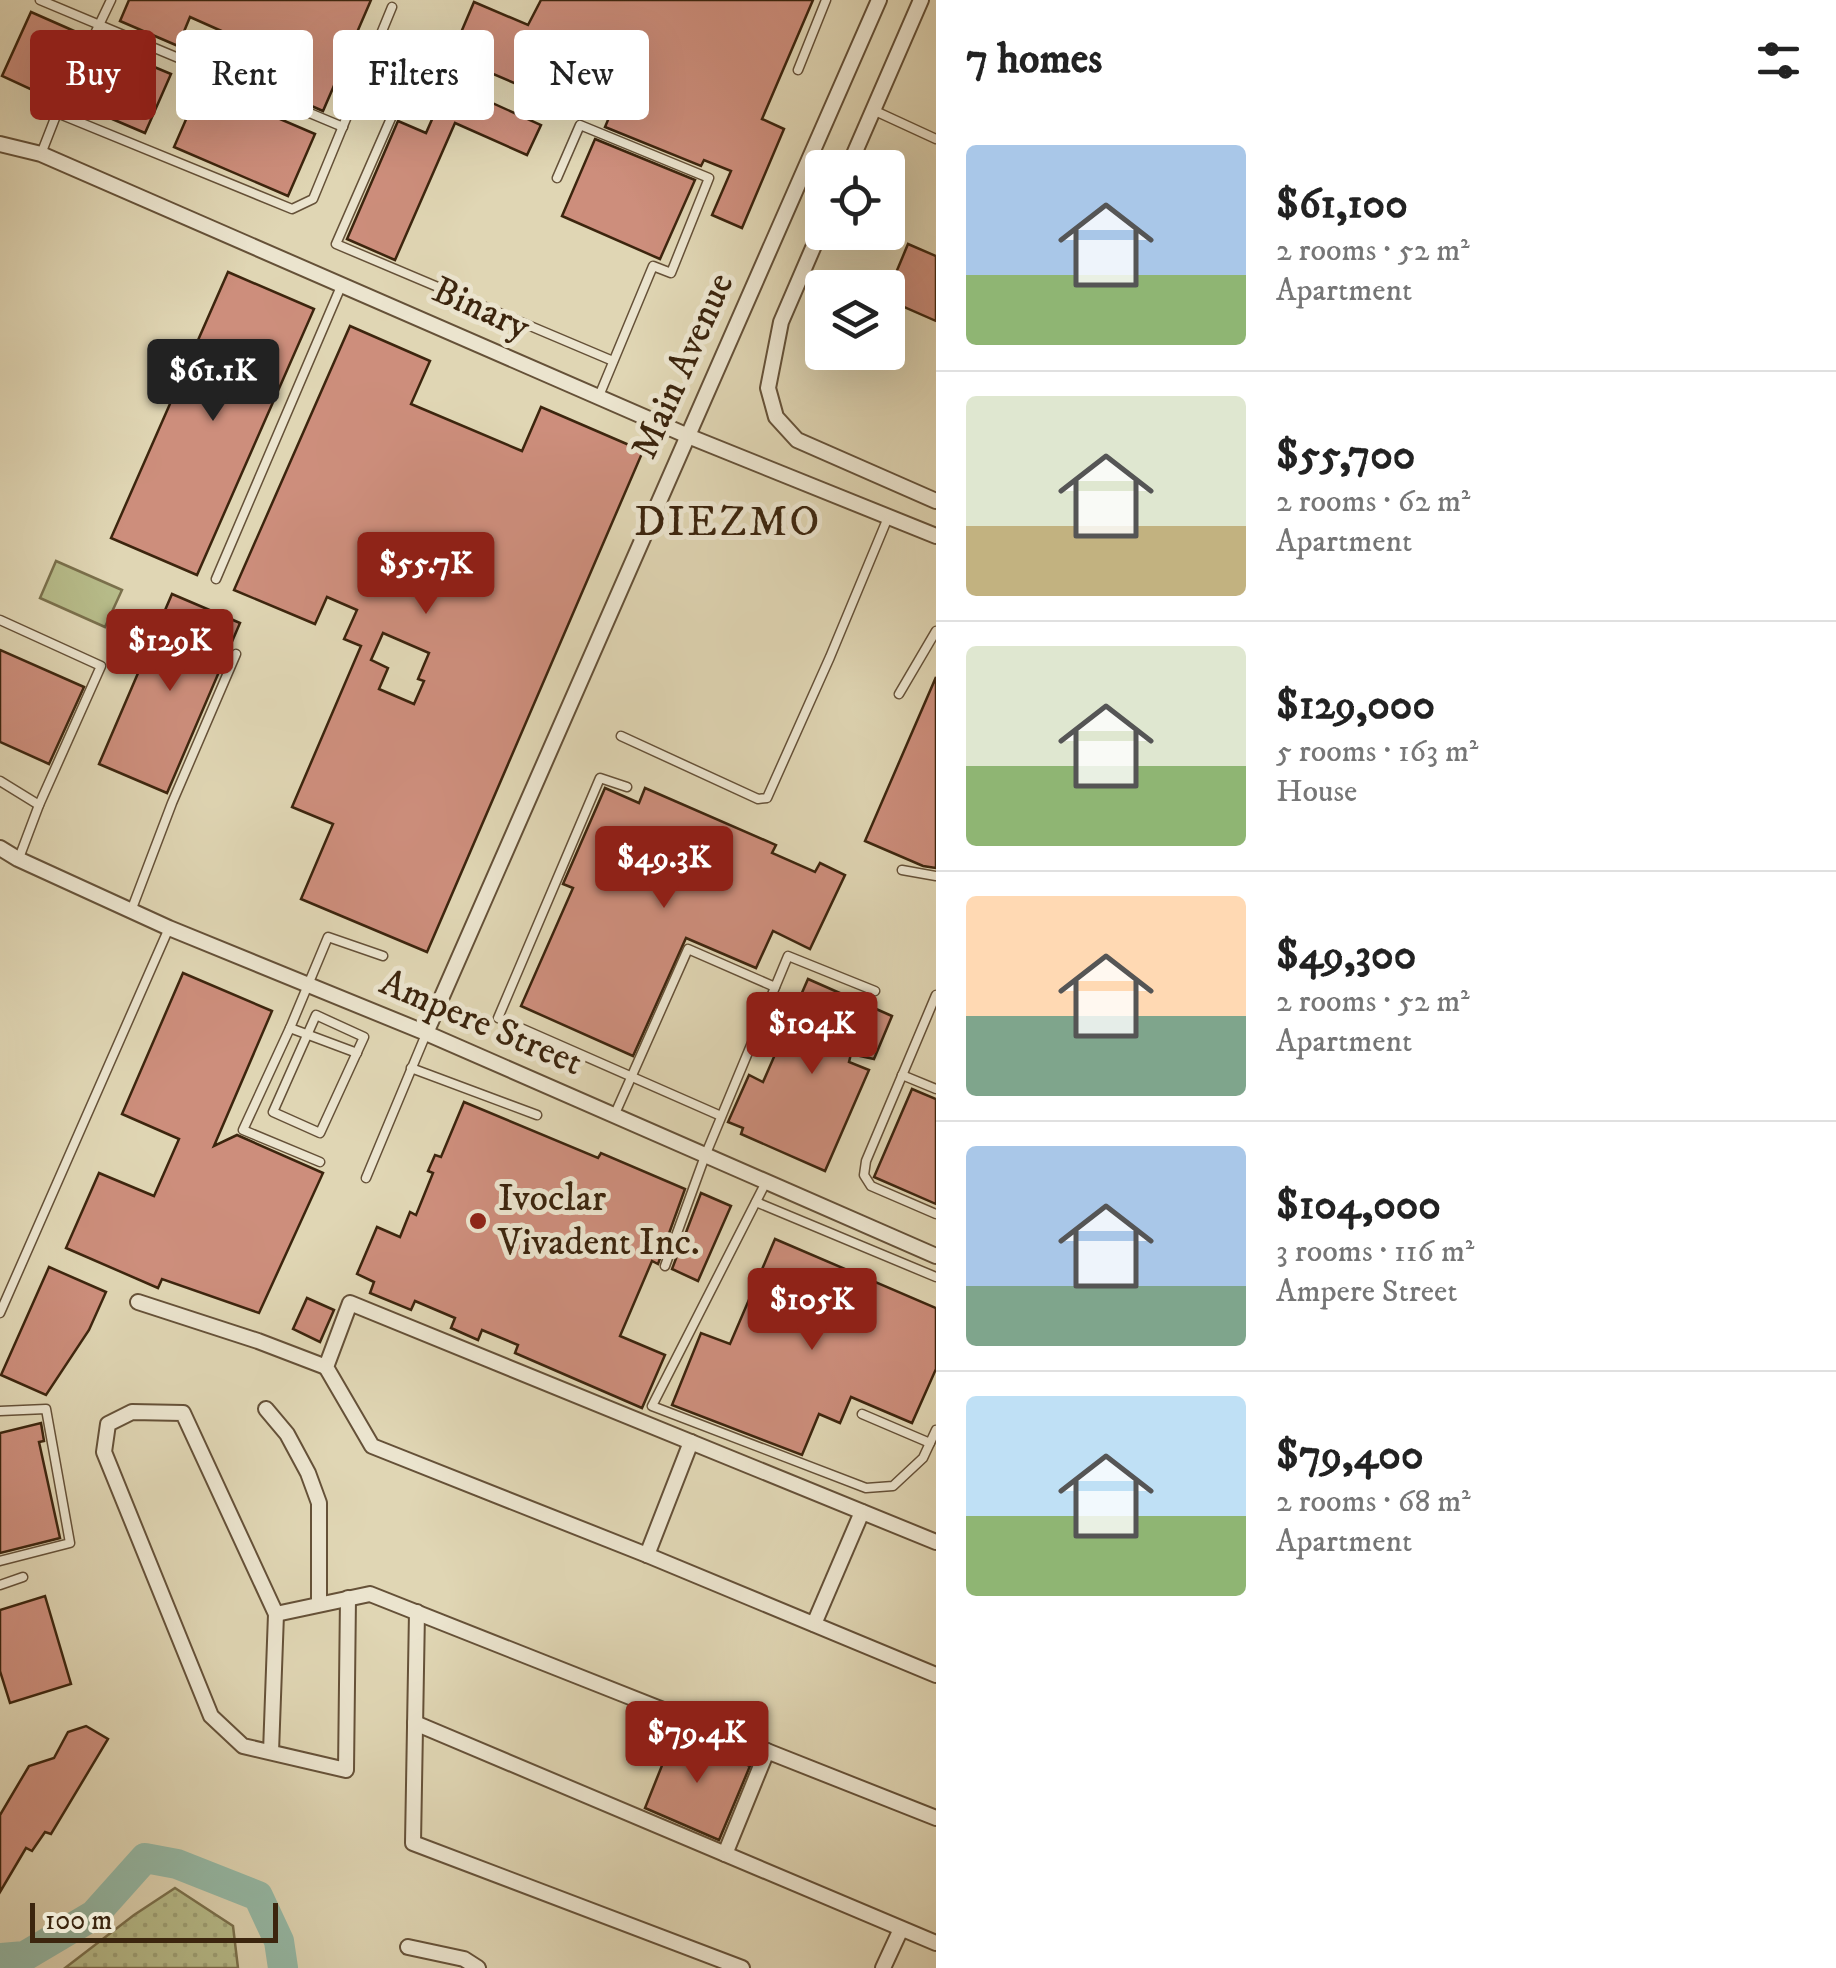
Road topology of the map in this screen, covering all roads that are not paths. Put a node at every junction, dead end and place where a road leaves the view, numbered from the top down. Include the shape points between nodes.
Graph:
1 (40, 0) edge
2 (111, 0) edge
3 (826, 0) edge
4 (879, 0) edge
5 (921, 0) edge
6 (392, 7) dead end
7 (98, 26) junction
8 (96, 30) edge
9 (798, 70) dead end
10 (873, 110) junction
11 (54, 120) edge
12 (74, 120) edge
13 (390, 120) edge
14 (343, 127) junction
15 (936, 139) edge
16 (0, 144) edge
17 (856, 150) edge
18 (41, 154) junction
19 (557, 178) dead end
20 (812, 250) edge
21 (342, 284) junction
22 (613, 361) junction
23 (598, 396) junction
24 (688, 436) junction
25 (936, 501) edge
26 (890, 515) junction
27 (936, 536) edge
28 (216, 579) dead end
29 (0, 620) edge
30 (936, 631) edge
31 (236, 654) dead end
32 (898, 694) dead end
33 (620, 736) dead end
34 (0, 781) edge
35 (628, 787) dead end
36 (39, 805) junction
37 (0, 848) edge
38 (18, 859) junction
39 (902, 870) dead end
40 (936, 876) edge
41 (132, 911) junction
42 (169, 928) junction
43 (383, 956) dead end
44 (307, 983) junction
45 (774, 988) junction
46 (875, 991) dead end
47 (936, 995) edge
48 (290, 1028) junction
49 (426, 1033) junction
50 (307, 1034) junction
51 (357, 1053) junction
52 (412, 1068) junction
53 (902, 1075) junction
54 (631, 1076) junction
55 (936, 1089) edge
56 (537, 1115) dead end
57 (614, 1116) junction
58 (721, 1116) junction
59 (705, 1156) junction
60 (320, 1162) dead end
61 (366, 1178) dead end
62 (766, 1182) junction
63 (756, 1202) junction
64 (936, 1214) edge
65 (936, 1256) edge
66 (665, 1266) dead end
67 (936, 1277) edge
68 (138, 1302) dead end
69 (0, 1312) edge
70 (326, 1368) junction
71 (266, 1409) dead end
72 (0, 1410) edge
73 (862, 1414) dead end
74 (936, 1430) edge
75 (691, 1442) junction
76 (930, 1443) junction
77 (862, 1512) junction
78 (936, 1542) edge
79 (647, 1555) junction
80 (0, 1561) edge
81 (23, 1577) dead end
82 (0, 1585) edge
83 (348, 1598) junction
84 (319, 1604) junction
85 (418, 1612) junction
86 (276, 1614) junction
87 (814, 1624) junction
88 (936, 1675) edge
89 (415, 1723) junction
90 (767, 1751) junction
91 (271, 1752) junction
92 (936, 1818) edge
93 (725, 1854) junction
94 (902, 1928) junction
95 (936, 1944) edge
96 (408, 1947) dead end
97 (461, 1964) edge
98 (478, 1968) edge
99 (742, 1968) edge
100 (882, 1968) edge

1 - 7 lane
2 - 7 lane
3 - 9 lane
4 - 24 street, Main Avenue
5 - 10 street
6 - 14 lane
7 - 8 lane
7 - 14 lane
10 - 15 lane
10 - 17 street
11 - 18 lane
12 - 14 lane via 292,209 313,199
13 - 22 lane via 336,244
16 - 18 street, Binary
18 - 21 street, Binary
19 - 22 lane via 580,125 709,178 671,273 653,266
20 - 25 street via 781,322 768,388 776,418 798,440
21 - 23 street, Binary
21 - 28 lane
22 - 23 lane
23 - 24 street, Binary
24 - 26 street, Binary
24 - 49 street, Main Avenue
26 - 27 street, Binary
26 - 33 lane via 767,798
29 - 36 lane via 101,666
30 - 32 lane
31 - 41 lane
34 - 36 lane
35 - 54 lane via 600,778 498,1018
36 - 38 lane
37 - 38 street, Ampere Street
38 - 41 street, Ampere Street
39 - 40 lane
41 - 42 street, Ampere Street
42 - 44 street, Ampere Street
42 - 69 lane
43 - 44 lane via 328,937
44 - 48 lane
44 - 49 street, Ampere Street
45 - 46 lane via 788,956
45 - 54 lane via 688,949
45 - 58 lane
47 - 53 lane
48 - 50 lane
48 - 60 lane via 242,1130
49 - 52 lane
49 - 57 street, Ampere Street
50 - 51 lane
50 - 51 lane via 316,1015 364,1037
50 - 51 lane via 272,1112 320,1133
52 - 56 lane
52 - 61 lane
53 - 55 lane
53 - 64 lane via 864,1175 871,1186
54 - 57 lane
54 - 58 lane
57 - 59 street, Ampere Street
58 - 59 lane
59 - 62 street, Ampere Street
59 - 66 lane
62 - 63 lane
62 - 65 street, Ampere Street
63 - 67 lane
63 - 76 lane via 652,1406 866,1488 893,1486
68 - 70 street
70 - 75 street via 350,1303
70 - 79 street via 372,1446
71 - 84 street via 308,1473 319,1503
72 - 80 lane via 46,1410 70,1543
73 - 76 lane
74 - 76 lane
75 - 77 street
75 - 79 street
77 - 78 street
77 - 87 street
79 - 87 street
81 - 82 lane
83 - 84 street
83 - 85 street via 370,1594
83 - 91 street via 346,1770
84 - 86 street
85 - 89 street
85 - 90 street
86 - 91 street
86 - 91 street via 184,1412 132,1412 108,1424 104,1452 211,1716 243,1746
87 - 88 street
89 - 93 street
89 - 99 street via 413,1843
90 - 92 street
90 - 93 street
93 - 94 street
94 - 95 street
94 - 100 street
96 - 97 street
97 - 98 street

